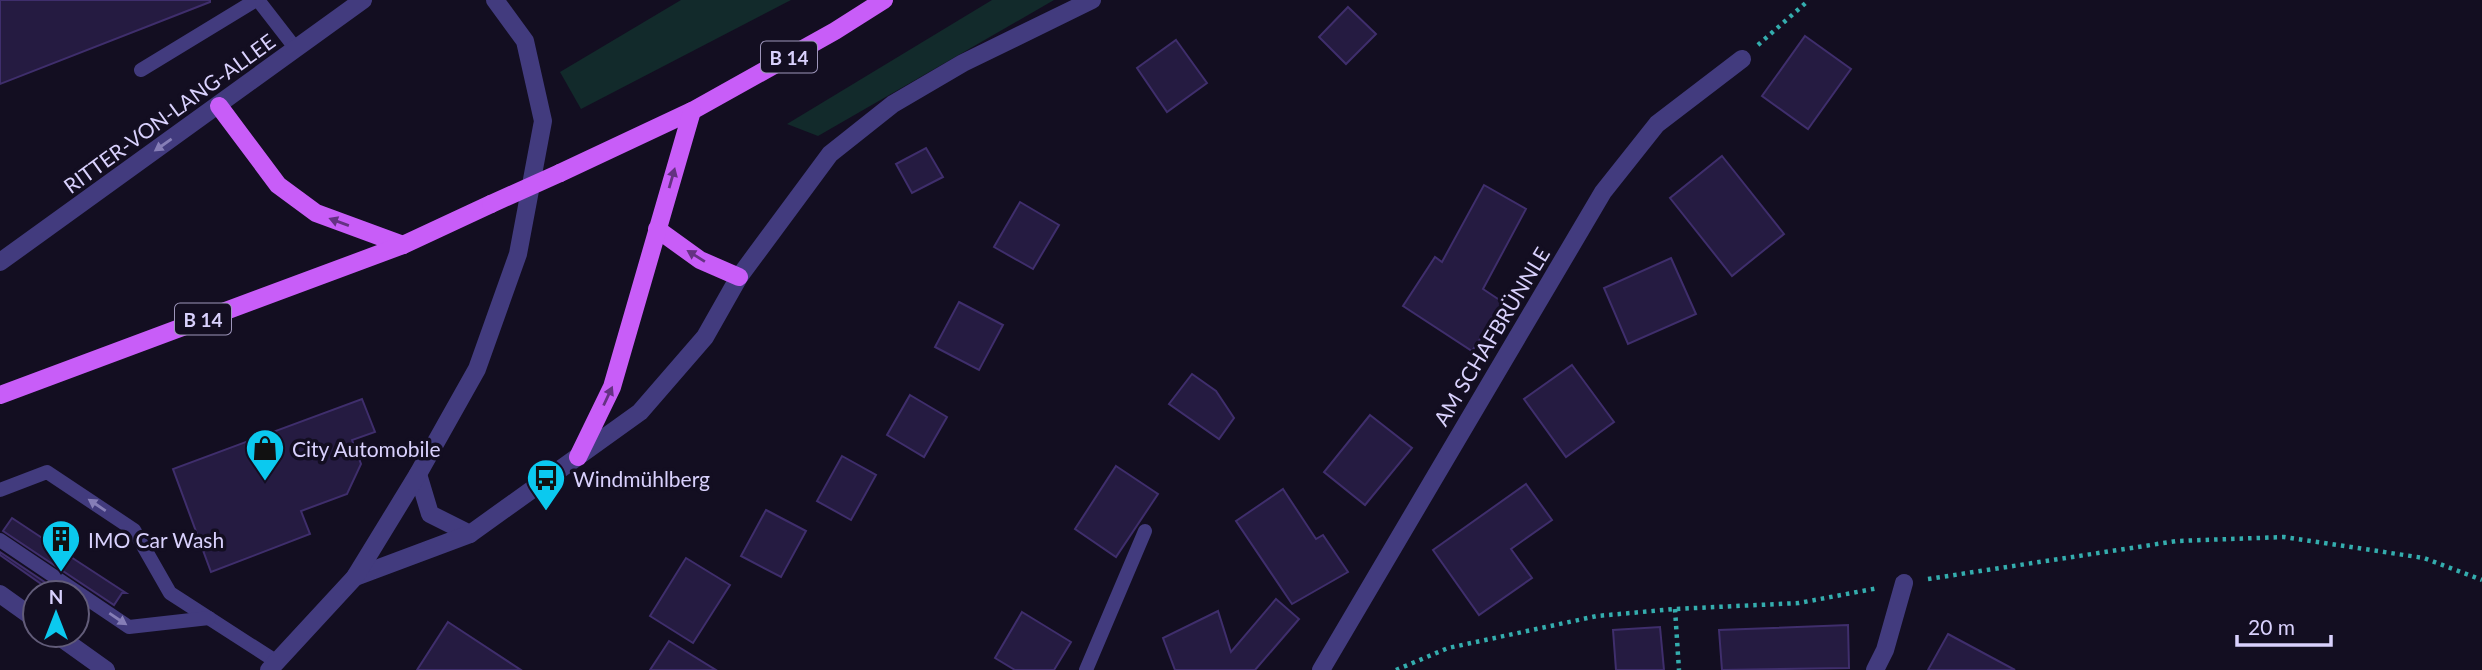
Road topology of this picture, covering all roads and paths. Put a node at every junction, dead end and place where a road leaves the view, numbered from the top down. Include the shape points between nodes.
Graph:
1 (257, 0) edge
2 (363, 0) edge
3 (495, 0) edge
4 (884, 0) edge
5 (1091, 0) edge
6 (1809, 0) edge
7 (296, 49) junction
8 (1742, 59) joint
9 (141, 70) dead end
10 (219, 106) junction
11 (692, 111) junction
12 (657, 229) junction
13 (403, 245) junction
14 (0, 262) edge
15 (739, 277) junction
16 (0, 395) edge
17 (578, 457) junction
18 (418, 474) junction
19 (0, 490) edge
20 (1144, 531) dead end
21 (470, 534) junction
22 (0, 540) edge
23 (355, 577) junction
24 (2482, 580) edge
25 (1904, 583) junction
26 (0, 594) edge
27 (21, 609) edge
28 (1675, 609) junction
29 (209, 618) junction
30 (77, 649) edge
31 (273, 666) edge
32 (106, 670) edge
33 (1086, 670) edge
34 (1321, 670) edge
35 (1396, 670) edge
36 (1679, 670) edge
37 (1875, 670) edge

1 - 7 lane
1 - 9 lane
2 - 7 street, RITTER-VON-LANG-ALLEE
3 - 18 street via 525,41 543,121 518,254 477,369
4 - 11 main road, B 14
5 - 15 street via 962,63 893,104 830,154
6 - 8 path
7 - 10 street, RITTER-VON-LANG-ALLEE
8 - 34 street, AM SCHAFBRÜNNLE via 1657,124 1602,192
13 -> 10 main road via 316,214 278,185
10 -> 14 street, RITTER-VON-LANG-ALLEE
12 -> 11 main road
11 - 13 main road, B 14, bridge
15 -> 12 main road via 700,260
17 -> 12 main road via 612,387
13 - 16 main road, B 14
15 - 17 street via 705,337 639,412
17 - 21 street
18 - 21 street via 429,514
18 - 23 street
29 -> 19 lane via 170,593 134,530 47,472
20 - 33 lane
21 - 23 street
22 -> 29 lane via 129,626
23 - 31 street
24 - 25 path via 2424,558 2284,537 2177,541
25 - 28 path via 1799,603
25 - 37 street
26 - 27 street
28 - 35 path via 1597,616 1448,648
28 - 36 path
29 - 31 lane
30 - 32 street

